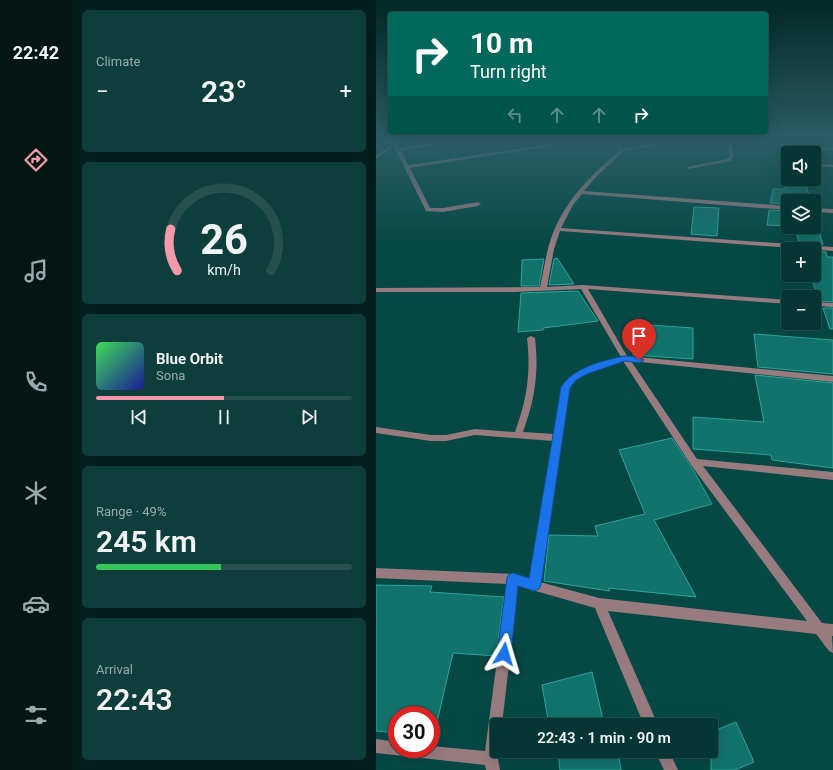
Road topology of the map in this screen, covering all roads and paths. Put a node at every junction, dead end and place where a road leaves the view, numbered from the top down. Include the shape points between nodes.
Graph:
1 (411, 175) edge
2 (594, 175) edge
3 (579, 192) junction
4 (478, 204) dead end
5 (781, 207) edge
6 (821, 210) edge
7 (833, 211) edge
8 (558, 229) junction
9 (833, 249) edge
10 (583, 287) junction
11 (543, 288) junction
12 (376, 290) edge
13 (781, 301) edge
14 (821, 304) edge
15 (833, 305) edge
16 (531, 338) dead end
17 (624, 358) junction
18 (833, 379) edge
19 (376, 430) edge
20 (518, 435) junction
21 (558, 438) junction
22 (694, 462) junction
23 (833, 476) edge
24 (376, 573) edge
25 (513, 578) junction
26 (534, 585) junction
27 (599, 604) junction
28 (820, 628) junction
29 (833, 630) edge
30 (833, 647) edge
31 (648, 718) edge
32 (376, 746) edge
33 (388, 748) edge
34 (440, 756) edge
35 (665, 758) edge
36 (492, 765) edge
37 (671, 770) edge

1 - 4 street via 428,210
2 - 3 street
3 - 5 street
3 - 8 street
6 - 7 street
8 - 9 street
8 - 11 street
10 - 11 street
10 - 13 street
10 - 17 street
11 - 12 street
14 - 15 street
16 - 20 street via 534,359 533,382
17 - 18 street
17 - 21 street via 573,378 566,387
17 - 22 street
19 - 20 street via 431,438 475,432
20 - 21 street
21 - 26 street
22 - 23 street
22 - 28 street
24 - 25 street
25 - 26 street
25 - 36 street
26 - 27 street
27 - 28 street
27 - 31 street
28 - 29 street
28 - 30 street
32 - 33 street
34 - 36 street
35 - 37 street

